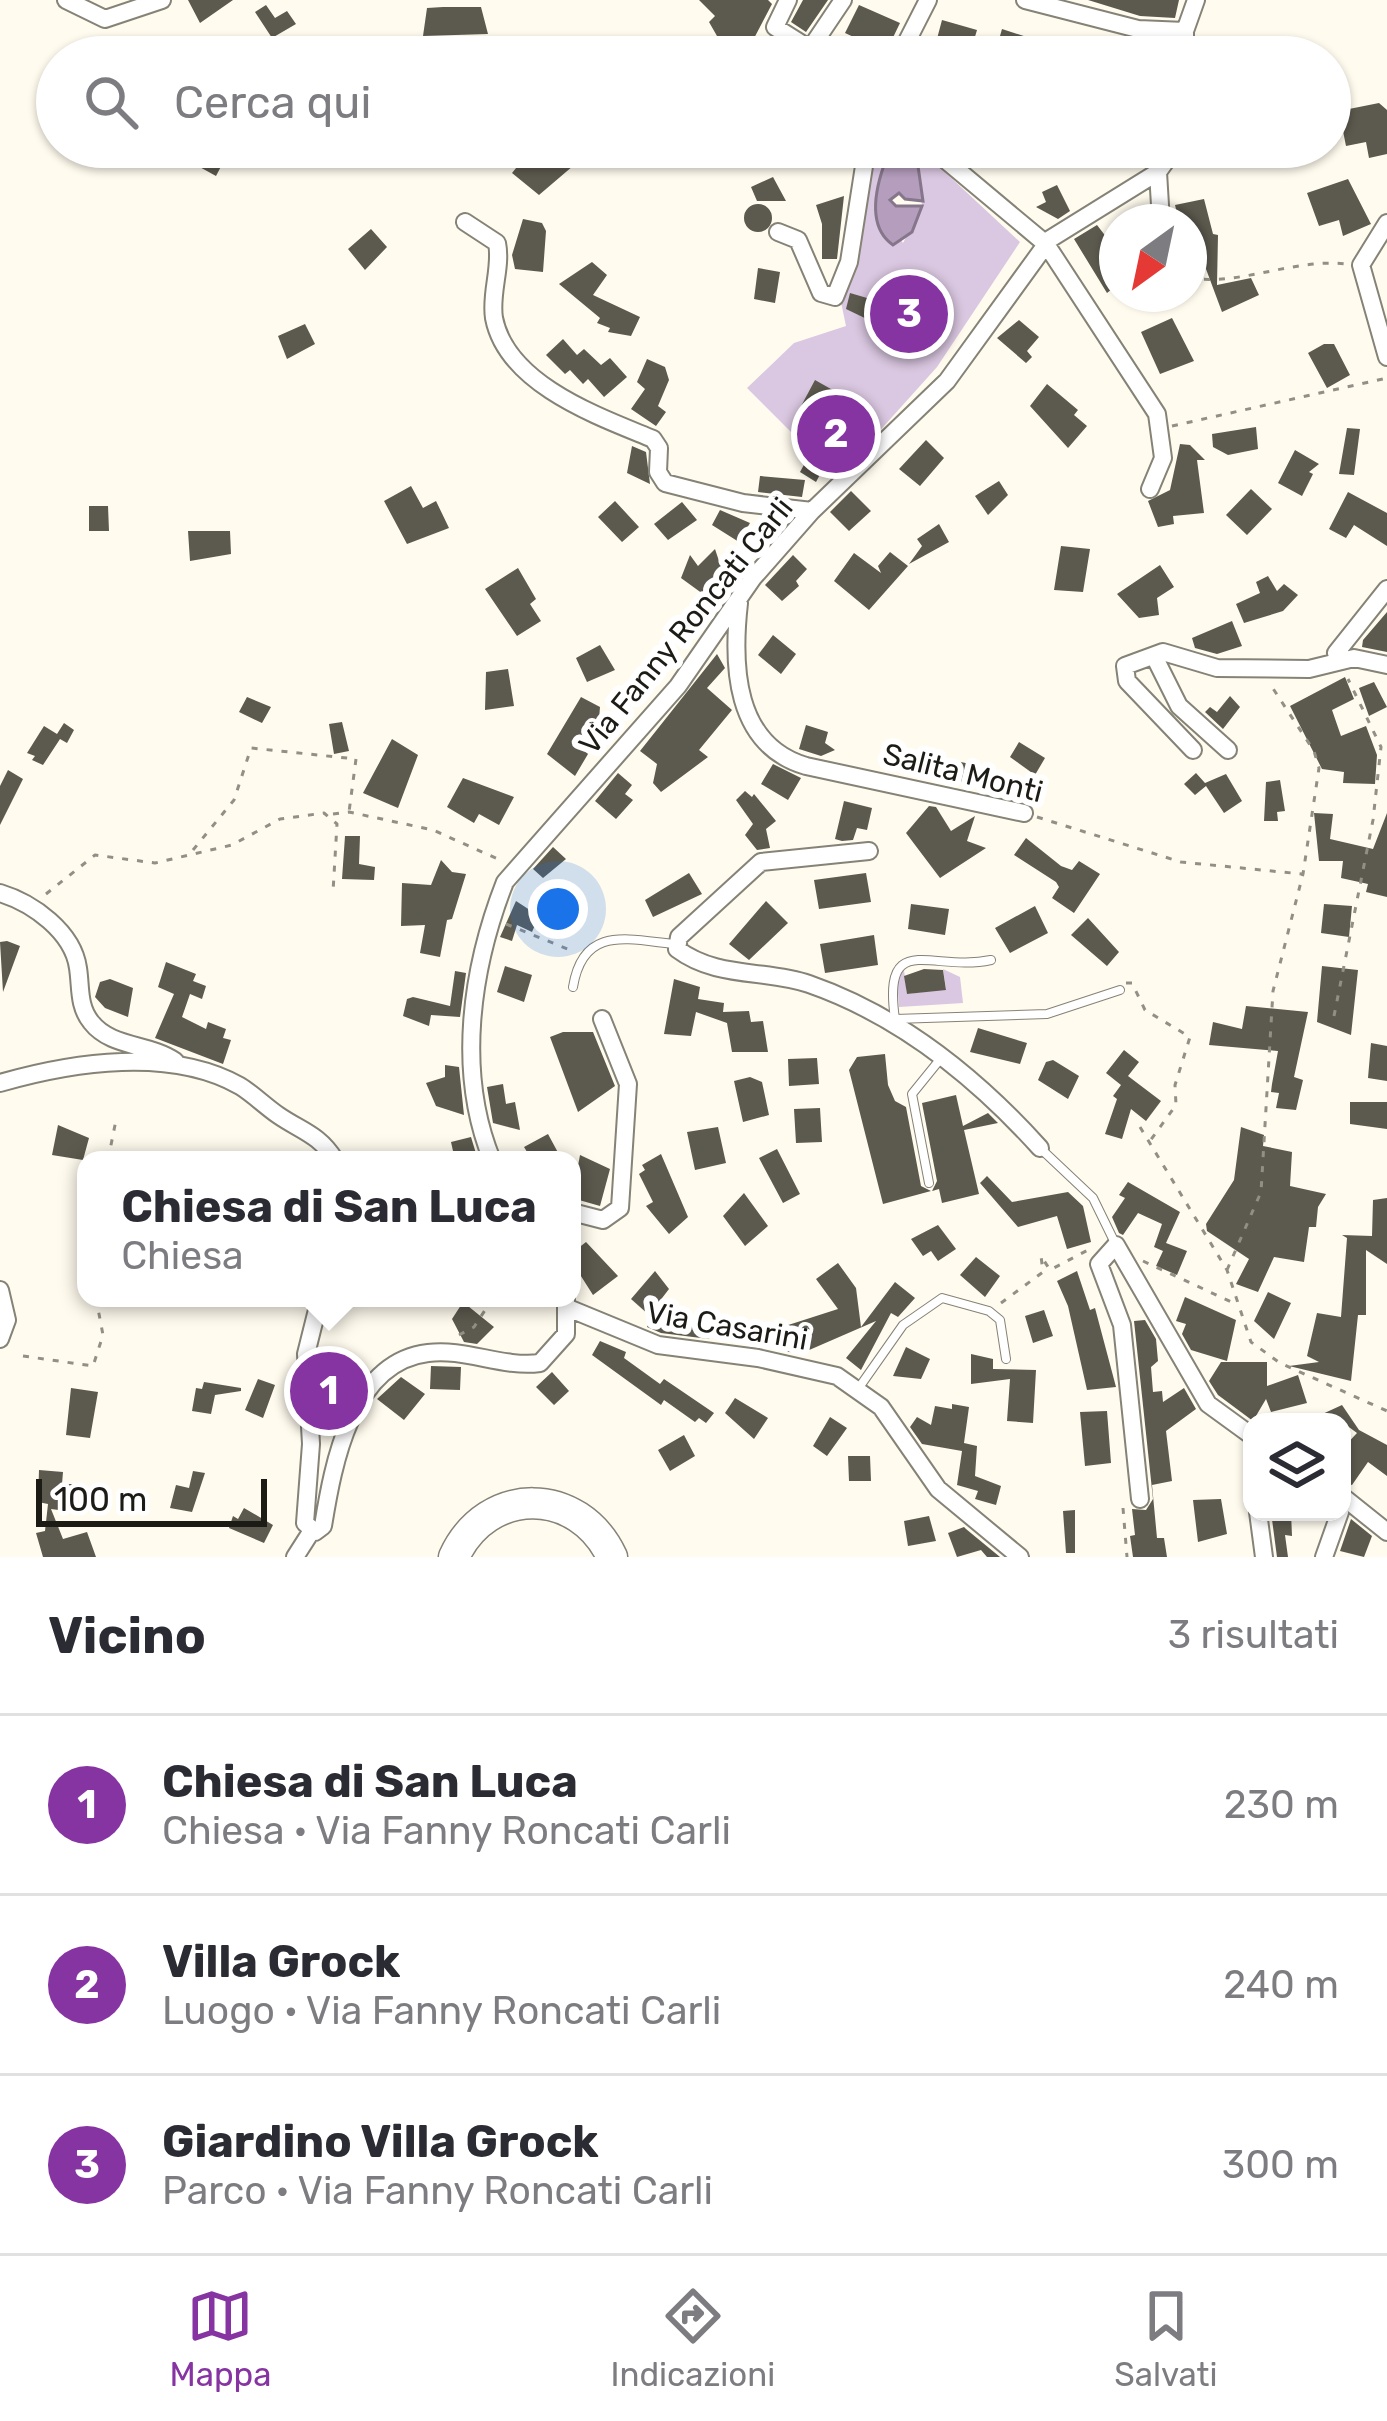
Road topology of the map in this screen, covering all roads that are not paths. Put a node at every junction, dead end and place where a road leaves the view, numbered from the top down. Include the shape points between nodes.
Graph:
1 (66, 0) edge
2 (162, 0) edge
3 (788, 0) edge
4 (843, 0) edge
5 (928, 0) edge
6 (1024, 0) edge
7 (1196, 0) edge
8 (1185, 32) junction
9 (790, 36) edge
10 (819, 36) edge
11 (910, 36) edge
12 (1185, 36) edge
13 (864, 168) edge
14 (955, 168) edge
15 (1161, 168) edge
16 (1158, 172) junction
17 (1160, 204) edge
18 (465, 222) dead end
19 (1387, 223) edge
20 (778, 232) dead end
21 (1046, 244) junction
22 (1387, 357) edge
23 (1150, 489) dead end
24 (812, 511) junction
25 (1387, 589) edge
26 (740, 596) junction
27 (1154, 656) junction
28 (1340, 661) junction
29 (1387, 665) edge
30 (1193, 750) dead end
31 (1228, 750) dead end
32 (1024, 813) road end
33 (869, 851) dead end
34 (0, 893) edge
35 (676, 944) junction
36 (992, 960) dead end
37 (573, 987) dead end
38 (1120, 990) road end
39 (602, 1019) dead end
40 (896, 1023) junction
41 (943, 1056) junction
42 (180, 1065) junction
43 (0, 1083) edge
44 (1040, 1148) joint
45 (329, 1151) edge
46 (492, 1151) edge
47 (929, 1183) dead end
48 (581, 1214) edge
49 (1114, 1248) junction
50 (0, 1290) edge
51 (318, 1307) edge
52 (567, 1307) edge
53 (575, 1307) edge
54 (0, 1340) edge
55 (1006, 1359) dead end
56 (858, 1389) junction
57 (1243, 1429) edge
58 (1140, 1499) road end
59 (1351, 1506) edge
60 (1259, 1521) edge
61 (1336, 1521) edge
62 (311, 1532) junction
63 (1387, 1532) edge
64 (296, 1557) edge
65 (454, 1557) edge
66 (612, 1557) edge
67 (1020, 1557) edge
68 (1264, 1557) edge
69 (1324, 1557) edge

1 - 2 street via 105,19
3 - 9 street via 775,26
4 - 10 street
5 - 11 street
6 - 8 street via 1138,29
7 - 8 street
8 - 12 street
13 - 20 street via 849,262 835,297 821,293 798,240
14 - 21 street
15 - 16 street, Via Fanny Roncati Carli
16 - 17 street
16 - 21 street, Via Fanny Roncati Carli
18 - 24 street via 497,243 496,325 537,378 587,412 653,439 664,483
19 - 22 street via 1361,265
21 - 23 street via 1157,414 1163,458
21 - 24 street, Via Fanny Roncati Carli via 946,381
24 - 26 street, Via Fanny Roncati Carli
25 - 28 street via 1336,652
26 - 32 street, Salita Monti via 734,642 742,702 771,749 806,766
26 - 46 street, Via Fanny Roncati Carli via 661,707 505,881 468,1054
27 - 28 street via 1264,669
27 - 30 street via 1125,666 1122,676
27 - 31 street via 1180,706
28 - 29 street
33 - 35 street via 761,862
34 - 42 street via 70,944 92,1023
35 - 37 lane via 617,940 582,955
35 - 40 street via 682,954 735,974 805,982
36 - 40 lane via 908,959 891,980
38 - 40 lane via 1047,1014
39 - 48 street via 628,1084 620,1208 603,1220
40 - 41 street
41 - 44 street via 988,1090
41 - 47 lane via 912,1094
42 - 43 street via 103,1065
42 - 45 street via 242,1087 321,1137
44 - 49 lane via 1093,1198
49 - 57 street via 1208,1403
49 - 58 street via 1099,1264 1122,1325
50 - 54 street via 7,1321
51 - 62 street via 304,1378
52 - 62 street via 566,1334 540,1363 431,1352 394,1365 370,1388 342,1441 323,1526
53 - 56 street, Via Casarini via 658,1346 822,1371
55 - 56 lane via 1000,1320 954,1298 926,1305 903,1325
56 - 67 street, Via Casarini via 888,1415 938,1489
59 - 63 street
60 - 68 street
61 - 69 street
62 - 64 street
65 - 66 highway via 486,1516 531,1501 582,1518

